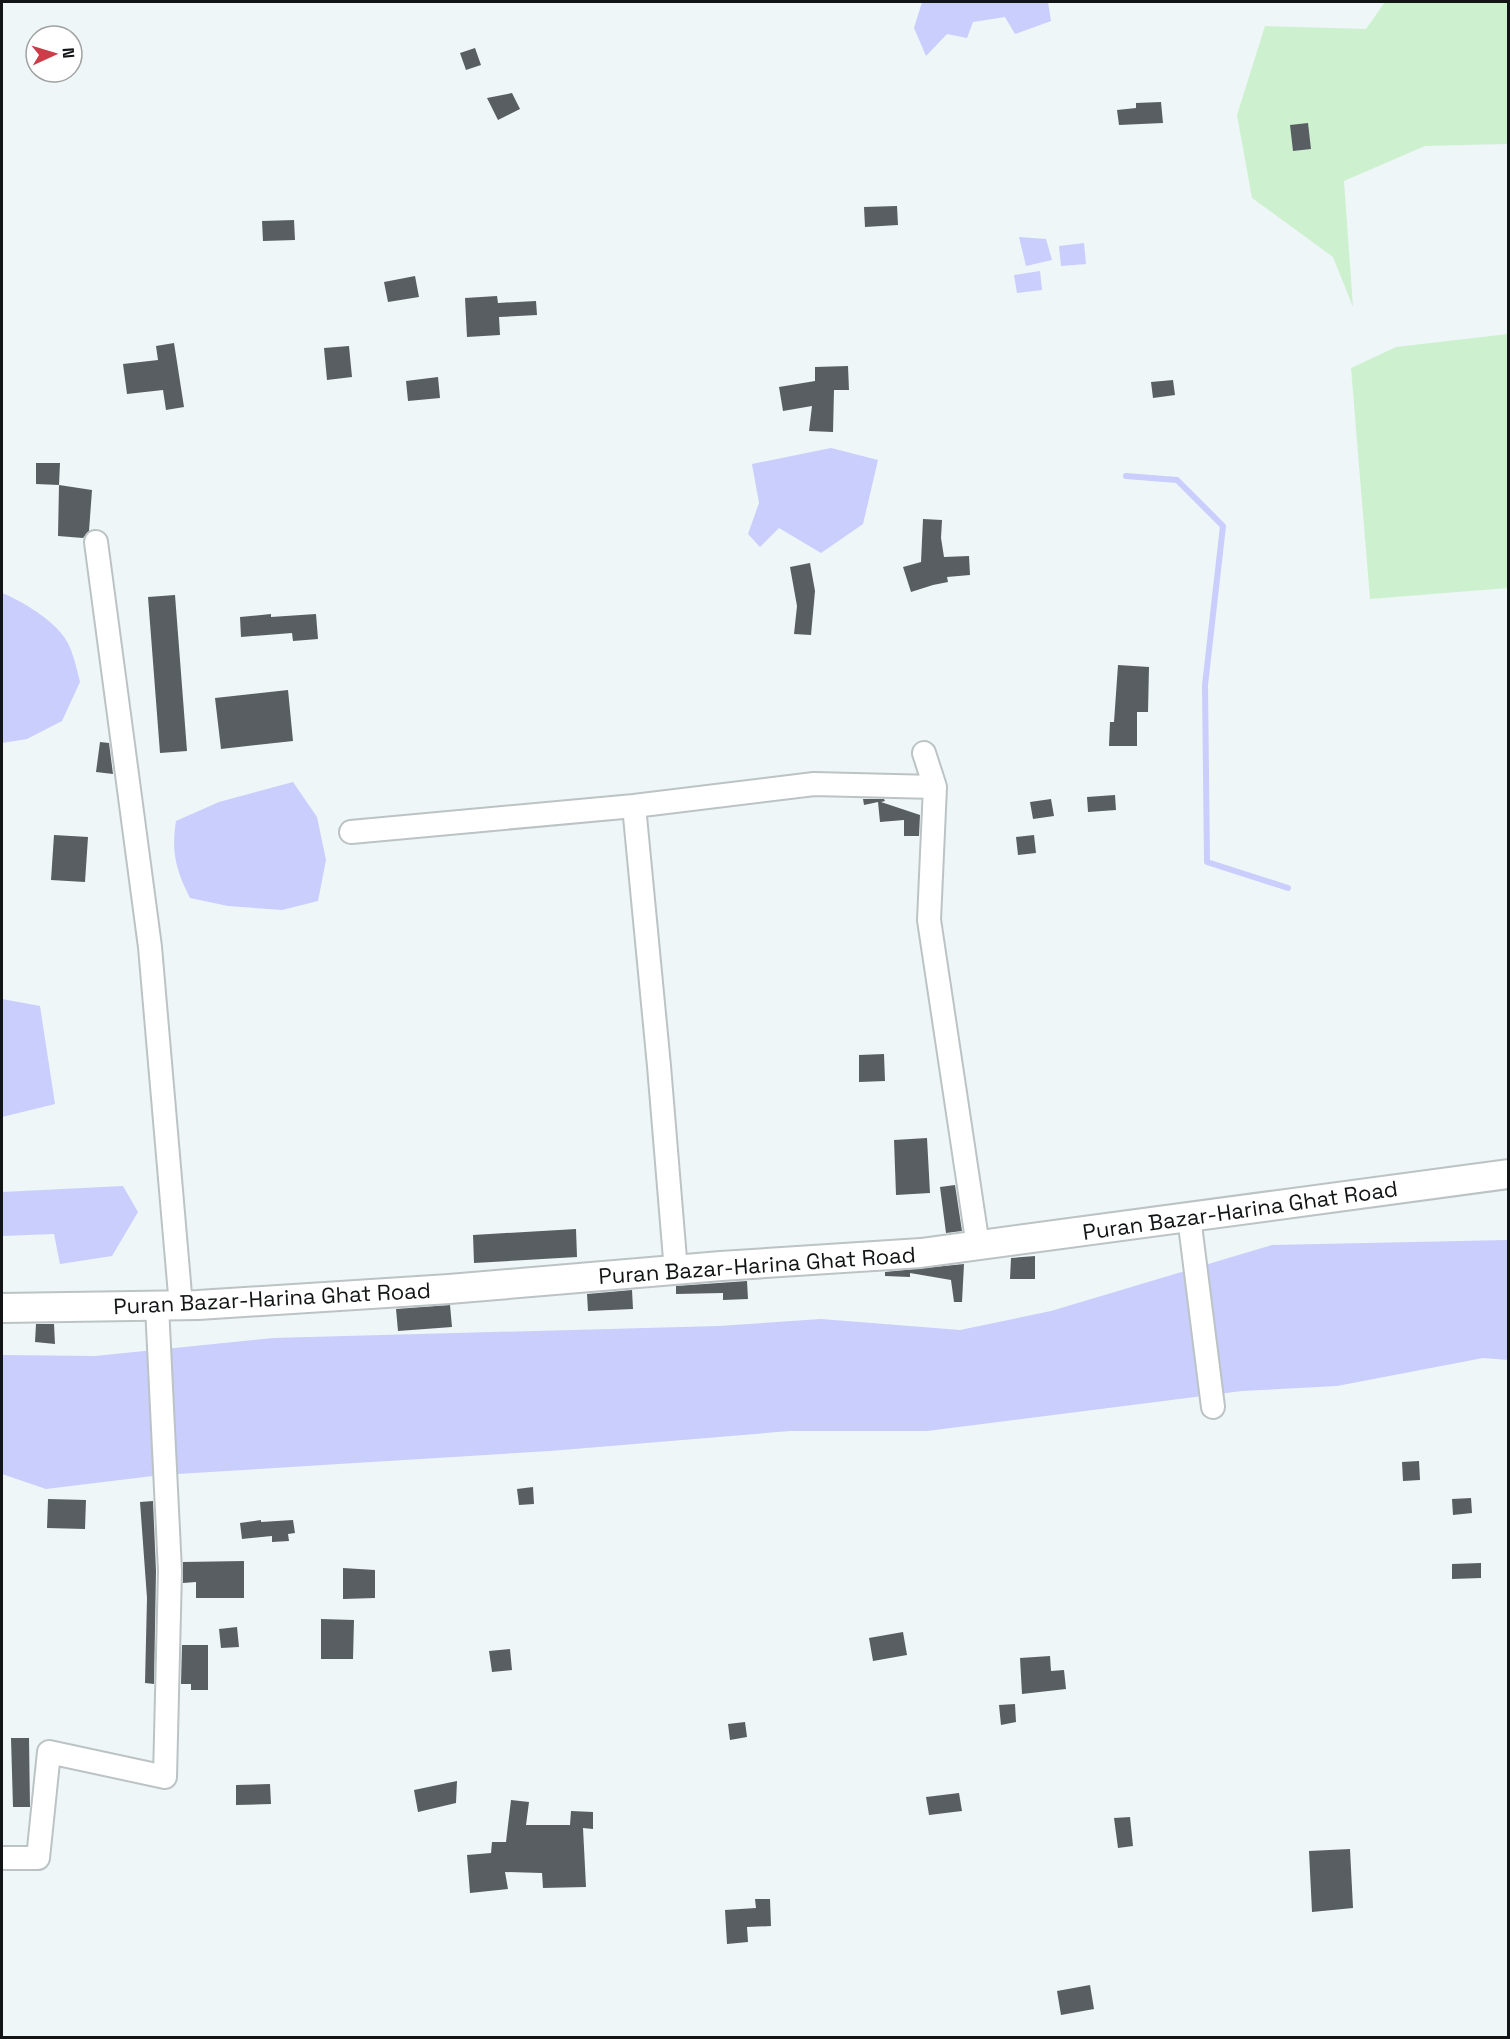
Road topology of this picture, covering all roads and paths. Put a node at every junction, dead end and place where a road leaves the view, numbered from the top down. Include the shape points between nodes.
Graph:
1 (96, 542) dead end
2 (924, 753) dead end
3 (935, 787) junction
4 (634, 806) junction
5 (351, 832) dead end
6 (1509, 1174) edge
7 (1189, 1217) junction
8 (978, 1246) junction
9 (676, 1271) junction
10 (169, 1306) junction
11 (2, 1308) edge
12 (1213, 1407) dead end
13 (2, 1858) edge

1 - 10 street via 150,947
2 - 3 street
3 - 4 street via 814,784
3 - 8 street via 929,920
4 - 5 street
4 - 9 street
6 - 7 main road, Puran Bazar-Harina Ghat Road
7 - 8 main road, Puran Bazar-Harina Ghat Road
7 - 12 street
8 - 9 main road, Puran Bazar-Harina Ghat Road
9 - 10 main road, Puran Bazar-Harina Ghat Road
10 - 11 main road, Puran Bazar-Harina Ghat Road
10 - 13 street via 170,1570 165,1777 49,1752 38,1858

